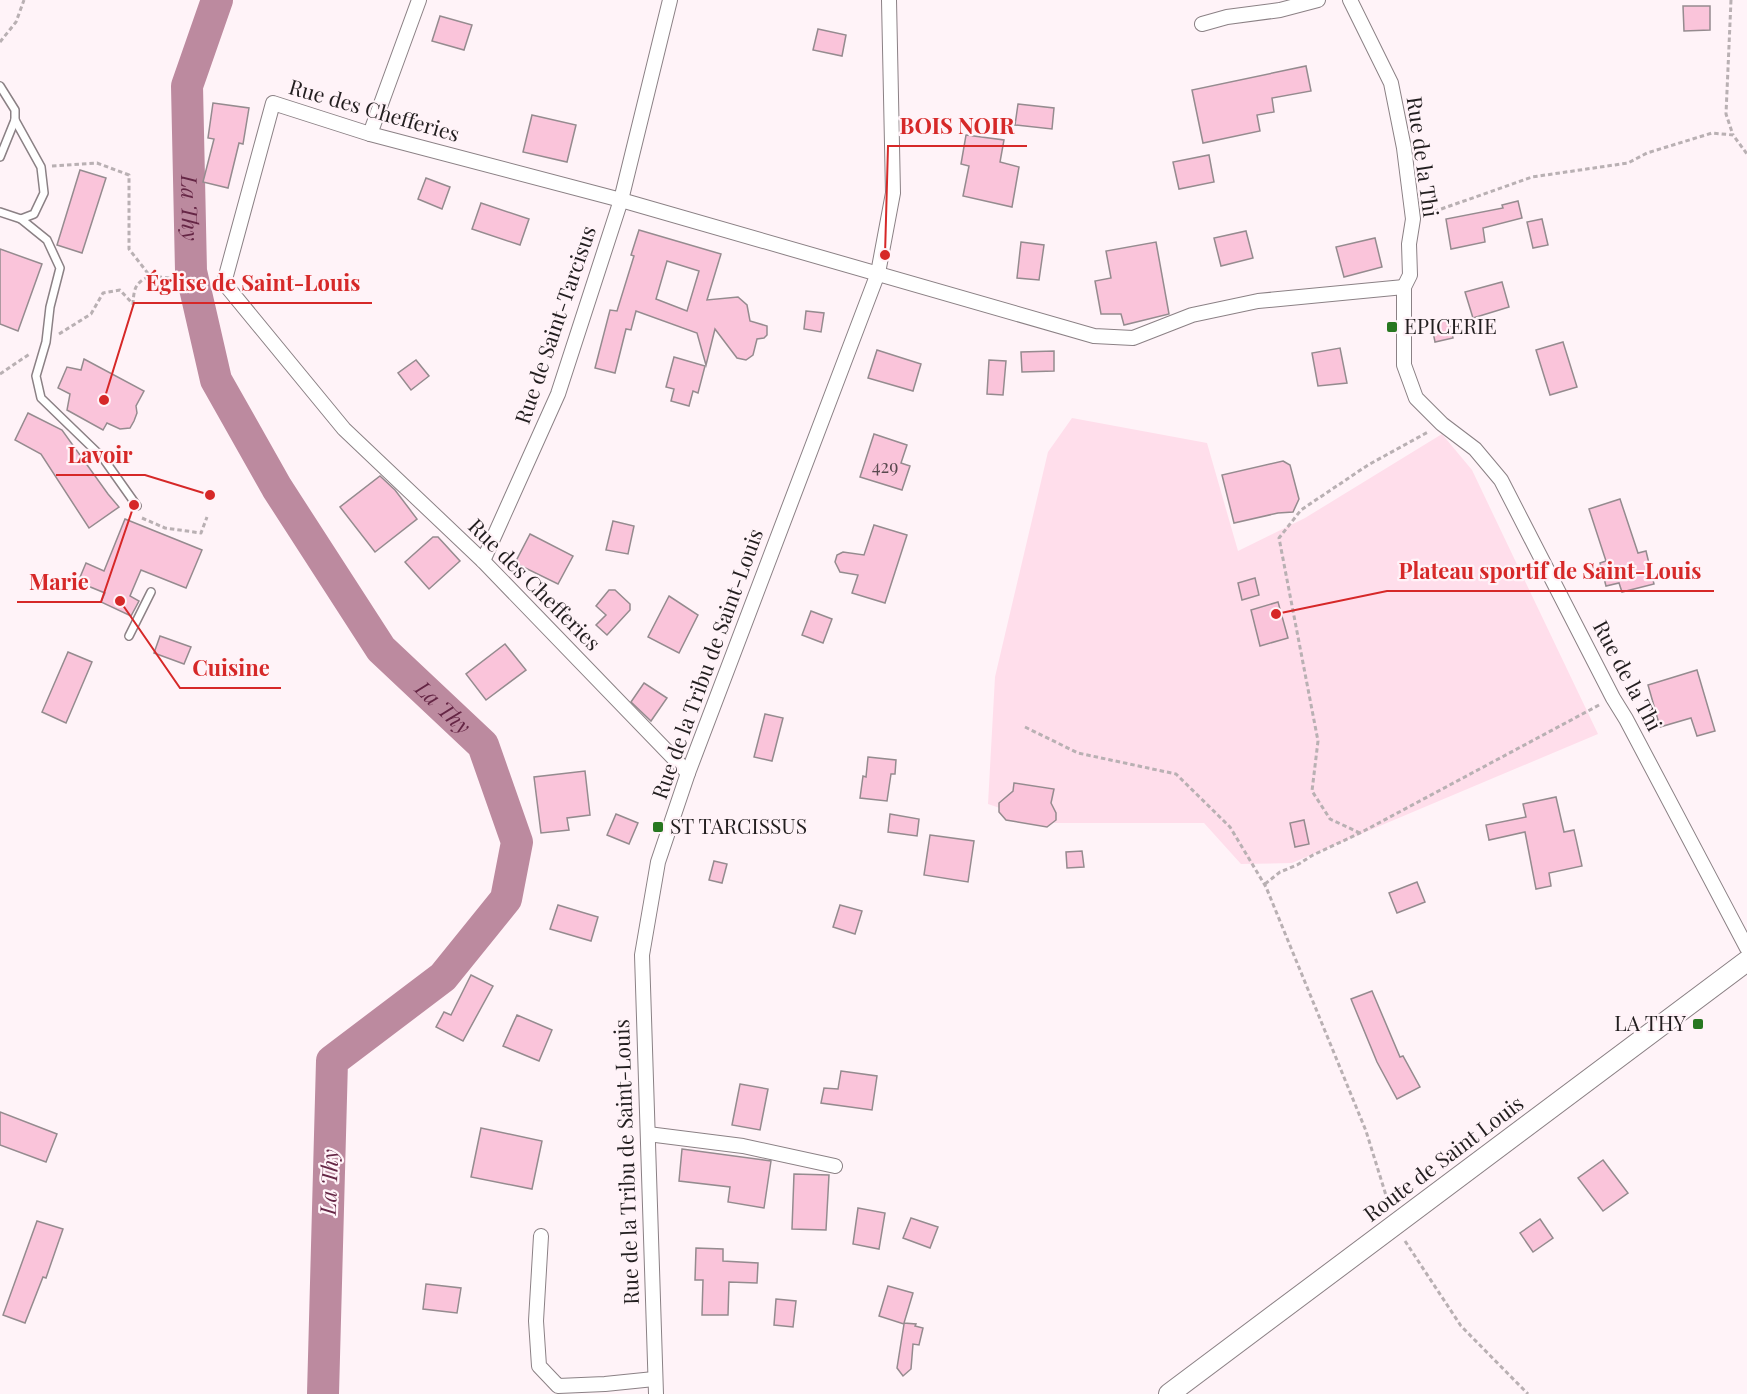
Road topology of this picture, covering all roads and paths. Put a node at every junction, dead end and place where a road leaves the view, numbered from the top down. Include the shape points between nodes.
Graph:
1 (24, 0) edge
2 (419, 0) edge
3 (670, 0) edge
4 (889, 0) edge
5 (1318, 0) edge
6 (1350, 0) edge
7 (1731, 0) edge
8 (1202, 24) dead end
9 (0, 42) edge
10 (0, 86) edge
11 (15, 120) junction
12 (370, 134) junction
13 (1733, 135) junction
14 (1747, 154) edge
15 (0, 157) edge
16 (41, 167) junction
17 (621, 200) junction
18 (0, 212) edge
19 (21, 219) junction
20 (1413, 219) junction
21 (878, 273) junction
22 (150, 276) junction
23 (224, 283) junction
24 (1404, 287) junction
25 (46, 342) junction
26 (0, 374) edge
27 (1442, 424) junction
28 (137, 506) dead end
29 (138, 516) dead end
30 (207, 517) dead end
31 (483, 561) junction
32 (151, 592) dead end
33 (129, 636) dead end
34 (1613, 698) junction
35 (1025, 727) dead end
36 (688, 773) junction
37 (1360, 833) junction
38 (1265, 884) junction
39 (1747, 948) edge
40 (1747, 961) edge
41 (648, 1134) junction
42 (835, 1167) dead end
43 (1397, 1225) junction
44 (541, 1236) dead end
45 (654, 1379) junction
46 (656, 1394) edge
47 (1169, 1394) edge
48 (1528, 1394) edge

1 - 9 path via 16,21
2 - 12 street
3 - 17 street, Rue de Saint-Tarcisus
4 - 21 street, Rue de la Tribu de Saint-Louis via 893,193
5 - 8 street
6 - 20 street, Rue de la Thi via 1391,83
7 - 13 path via 1726,114
10 - 11 lane via 15,110
11 - 15 lane
11 - 16 lane
12 - 17 street, Rue des Chefferies
12 - 23 street, Rue des Chefferies via 273,103
13 - 14 path
13 - 20 path via 1712,133 1647,153 1628,163 1532,177
16 - 19 lane via 44,194 34,214
16 - 22 path via 97,163 129,175 129,249
17 - 21 street, Rue des Chefferies
17 - 31 street, Rue de Saint-Tarcisus via 558,394
18 - 19 lane
19 - 25 lane via 47,240 60,268
20 - 24 street, Rue de la Thi via 1410,274
21 - 24 street, Rue des Chefferies via 1094,336 1132,338 1192,315 1258,302
21 - 36 street, Rue de la Tribu de Saint-Louis
22 - 23 path
22 - 25 path via 138,281 133,304 120,290 104,293 91,314
23 - 31 street, Rue des Chefferies via 344,429
24 - 27 street, Rue de la Thi via 1404,365 1416,398
25 - 26 path
25 - 28 lane via 36,376 41,398 103,458
27 - 34 street, Rue de la Thi via 1475,449 1501,480
27 - 37 path via 1368,465 1301,510 1279,538 1318,741 1312,791 1330,819
29 - 30 path via 165,528 201,533
31 - 36 street, Rue des Chefferies
32 - 33 lane
34 - 37 path
34 - 39 street, Rue de la Thi
35 - 38 path via 1078,753 1176,774 1230,827
36 - 41 street, Rue de la Tribu de Saint-Louis via 658,862 642,955
37 - 38 path via 1280,872
38 - 43 path via 1366,1131
40 - 43 main road, Route de Saint Louis
41 - 42 street via 743,1146
41 - 45 street, Rue de la Tribu de Saint-Louis
43 - 47 main road, Route de Saint Louis
43 - 48 path via 1461,1326
44 - 45 street via 536,1321 539,1366 558,1386
45 - 46 street, Rue de la Tribu de Saint-Louis

